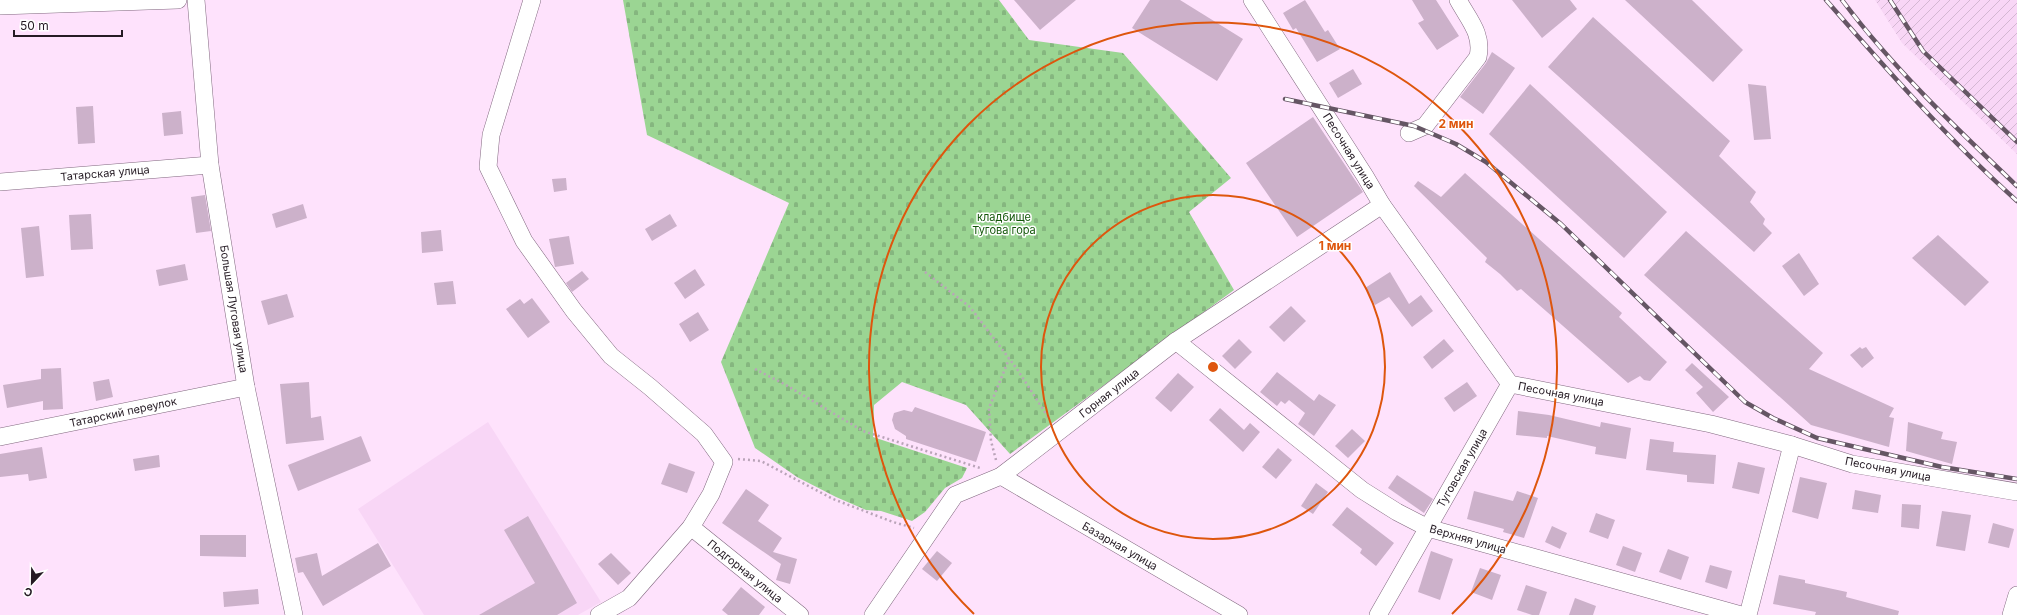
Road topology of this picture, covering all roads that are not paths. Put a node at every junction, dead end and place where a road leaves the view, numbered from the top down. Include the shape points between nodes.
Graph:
1 (178, 0) edge
2 (196, 0) edge
3 (532, 0) edge
4 (1252, 0) edge
5 (1458, 0) edge
6 (0, 6) edge
7 (1409, 133) dead end
8 (210, 165) junction
9 (0, 182) edge
10 (1382, 205) junction
11 (1176, 342) junction
12 (1510, 384) junction
13 (246, 387) junction
14 (0, 437) edge
15 (1792, 445) junction
16 (1001, 476) junction
17 (2017, 492) edge
18 (691, 527) junction
19 (1428, 528) junction
20 (2017, 595) edge
21 (291, 615) edge
22 (599, 615) edge
23 (800, 615) edge
24 (873, 615) edge
25 (1239, 615) edge
26 (1378, 615) edge
27 (1741, 615) edge
28 (1748, 615) edge
29 (2011, 615) edge

1 - 6 street
2 - 8 street, Большая Луговая улица
3 - 18 street via 491,134 488,167 524,241 574,311 611,356 704,434 724,462 711,494
4 - 10 street, Песочная улица
5 - 7 street via 1478,35 1478,57 1425,126
8 - 9 street, Татарская улица
8 - 13 street, Большая Луговая улица
10 - 11 street, Горная улица
10 - 12 street, Песочная улица
11 - 16 street, Горная улица
11 - 19 street, Верхняя улица via 1362,490
12 - 15 street, Песочная улица via 1711,424
12 - 19 street, Туговская улица
13 - 14 street, Татарский переулок
13 - 21 street, Большая Луговая улица
15 - 17 street, Песочная улица via 1852,464
15 - 28 street
16 - 24 street, Горная улица via 955,495
16 - 25 street, Базарная улица
18 - 22 street via 629,598
18 - 23 street, Подгорная улица
19 - 26 street, Туговская улица
19 - 27 street, Верхняя улица
20 - 29 street

